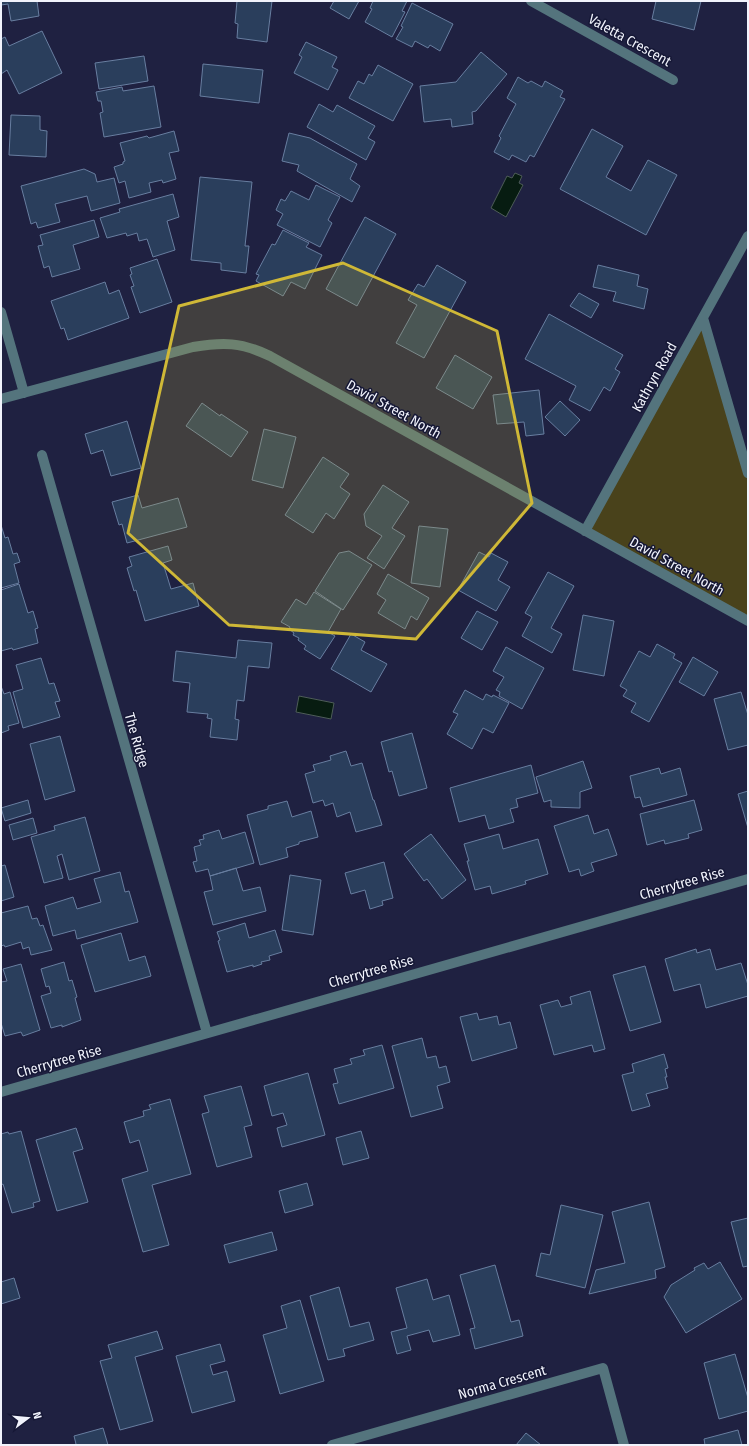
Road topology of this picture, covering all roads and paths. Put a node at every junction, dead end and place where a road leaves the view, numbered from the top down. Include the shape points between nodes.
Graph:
1 (531, 1) edge
2 (673, 80) dead end
3 (748, 236) edge
4 (1, 312) edge
5 (703, 318) junction
6 (24, 393) junction
7 (1, 399) edge
8 (42, 455) dead end
9 (748, 473) edge
10 (585, 531) junction
11 (748, 621) edge
12 (748, 879) edge
13 (207, 1033) junction
14 (1, 1092) edge
15 (332, 1445) edge
16 (624, 1445) edge

1 - 2 street, Valetta Crescent
3 - 5 street, Kathryn Road
4 - 6 street
5 - 9 street
5 - 10 street, Kathryn Road
6 - 7 street, David Street North
6 - 10 street, David Street North via 193,347 217,344 243,345 270,356
8 - 13 street, The Ridge
10 - 11 street, David Street North
12 - 13 street, Cherrytree Rise
13 - 14 street, Cherrytree Rise
15 - 16 street, Norma Crescent via 603,1368

